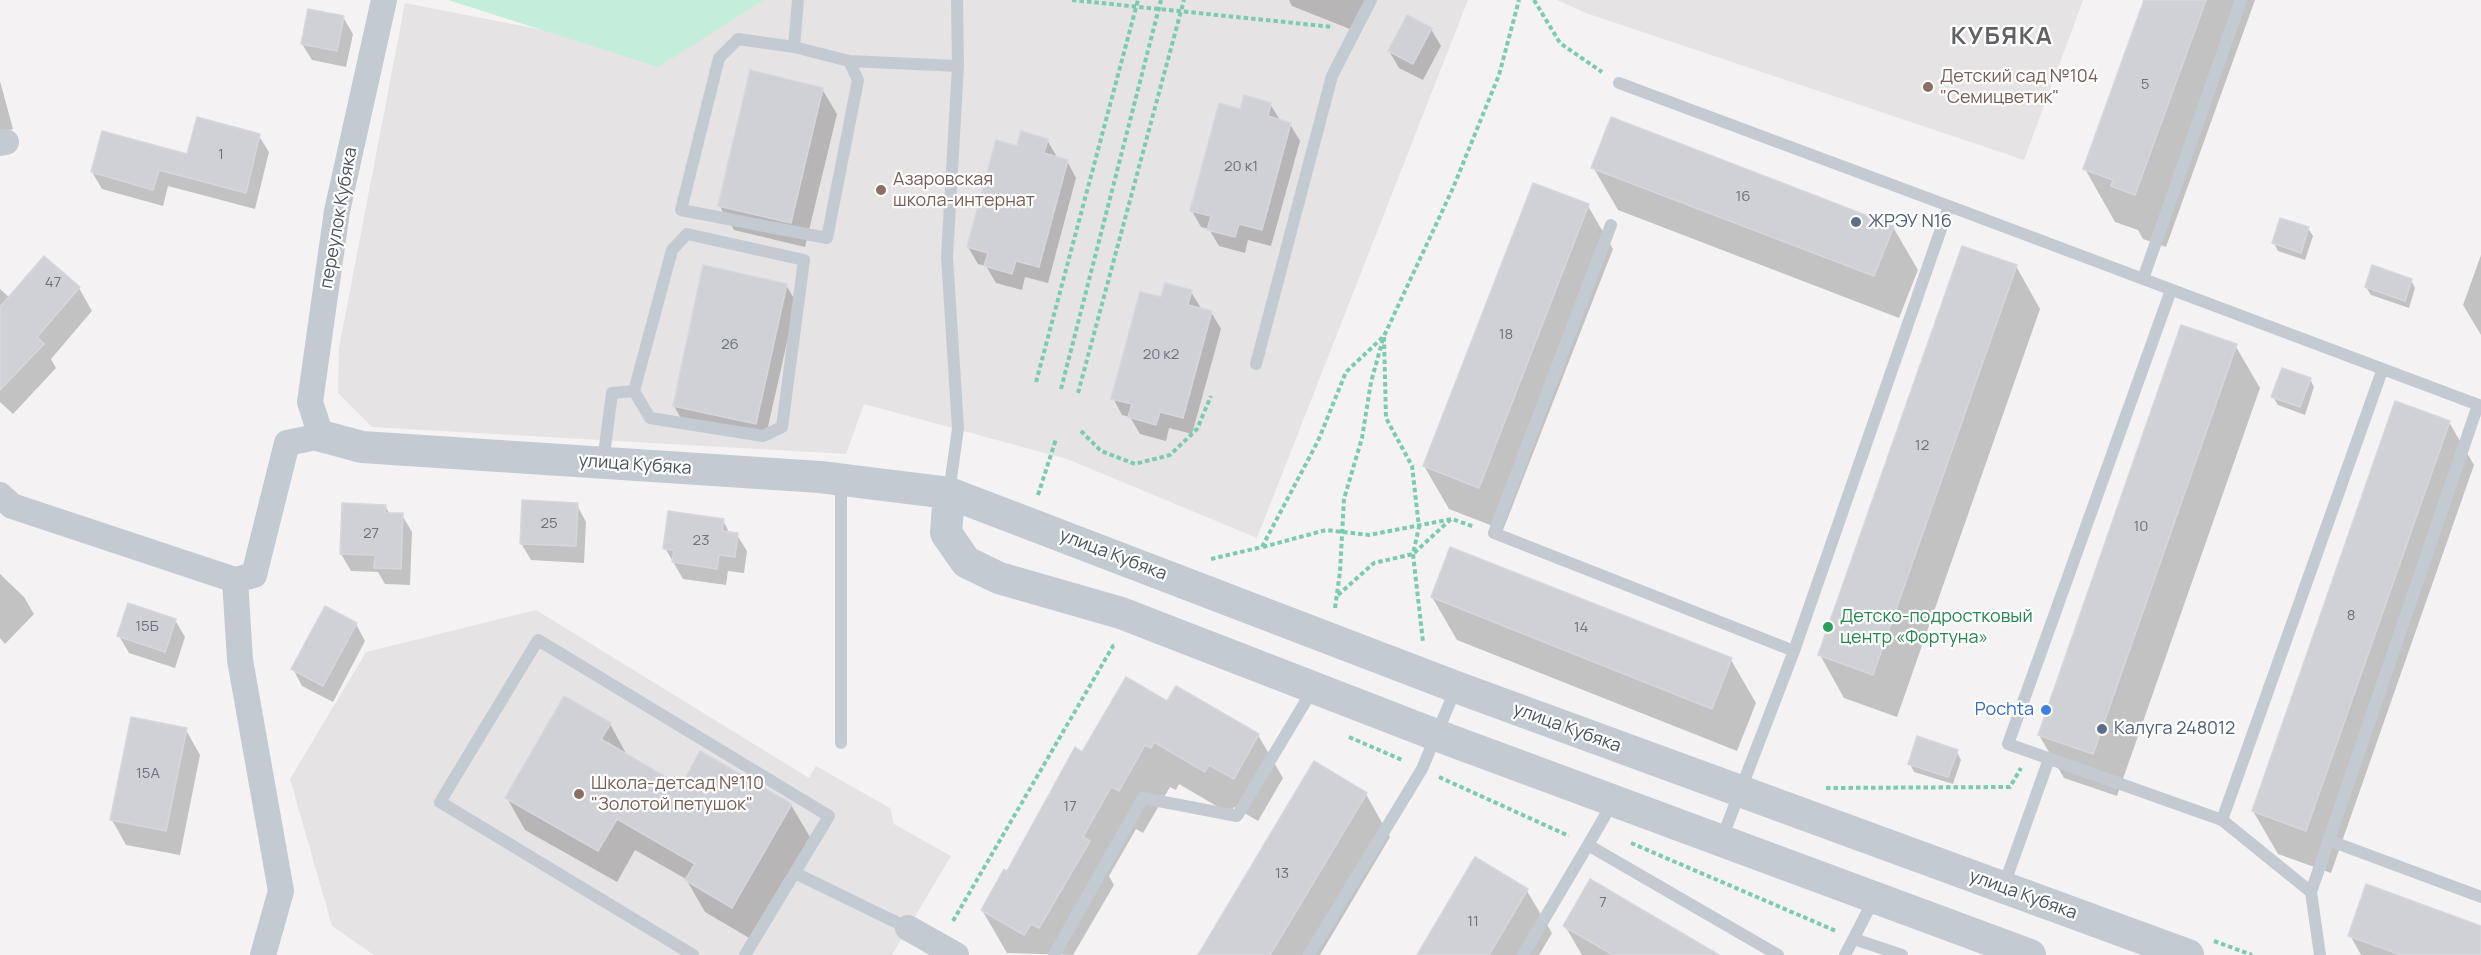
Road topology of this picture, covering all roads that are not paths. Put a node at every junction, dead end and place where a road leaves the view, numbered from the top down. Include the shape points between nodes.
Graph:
1 (384, 0) edge
2 (798, 0) edge
3 (957, 0) edge
4 (1371, 0) edge
5 (2241, 0) edge
6 (794, 47) junction
7 (849, 61) junction
8 (958, 66) junction
9 (1619, 83) road end
10 (1949, 206) junction
11 (1611, 225) dead end
12 (2143, 279) junction
13 (2171, 290) junction
14 (1256, 364) dead end
15 (2382, 371) junction
16 (634, 391) junction
17 (2480, 406) edge
18 (321, 436) junction
19 (603, 463) junction
20 (841, 481) junction
21 (949, 493) junction
22 (0, 495) edge
23 (235, 580) junction
24 (1794, 651) junction
25 (1456, 687) junction
26 (1306, 702) junction
27 (1436, 735) junction
28 (842, 743) dead end
29 (2049, 759) junction
30 (1739, 792) junction
31 (1613, 801) junction
32 (2222, 820) junction
33 (2328, 840) junction
34 (1720, 842) junction
35 (1588, 845) junction
36 (795, 873) junction
37 (2003, 888) junction
38 (2311, 892) junction
39 (2481, 897) edge
40 (1874, 898) junction
41 (908, 928) joint
42 (1854, 939) junction
43 (948, 950) edge
44 (263, 955) edge
45 (693, 955) edge
46 (745, 955) edge
47 (1054, 955) edge
48 (1309, 955) edge
49 (1523, 955) edge
50 (1778, 955) edge
51 (1845, 955) edge
52 (1902, 955) edge
53 (2030, 955) edge
54 (2188, 955) edge
55 (2320, 955) edge

1 - 18 street, переулок Кубяка via 336,222 310,402
2 - 6 lane
3 - 8 lane
4 - 14 lane via 1332,76
5 - 12 lane
6 - 7 lane
6 - 7 lane via 738,39 719,58 681,210 827,238 858,80
7 - 8 lane
8 - 21 lane via 947,258 958,428
9 - 10 lane
10 - 12 lane
10 - 24 lane
11 - 24 lane via 1494,533
12 - 13 lane
13 - 15 lane
13 - 29 lane via 2008,744
15 - 17 lane
15 - 32 lane
16 - 16 lane via 672,250 687,234 804,260 782,428 763,436 650,418
16 - 19 lane via 612,393
17 - 33 lane
18 - 19 street, улица Кубяка via 362,447
18 - 23 street via 287,443 254,575
19 - 20 street, улица Кубяка
20 - 21 street, улица Кубяка
20 - 28 lane
21 - 25 street, улица Кубяка
21 - 26 street via 946,533 966,562 999,578 1120,614
22 - 23 street via 12,506
23 - 44 street via 240,660 281,891
24 - 30 lane
25 - 27 lane
25 - 30 street, улица Кубяка
26 - 27 street
26 - 47 lane via 1237,816 1143,798
27 - 31 street
27 - 48 lane via 1422,769
29 - 32 lane
29 - 37 lane
30 - 34 lane
30 - 37 street, улица Кубяка
31 - 34 street
31 - 35 lane
32 - 38 lane
33 - 38 lane
33 - 39 lane
34 - 40 street
35 - 49 lane
35 - 50 lane
36 - 41 lane
36 - 45 lane via 829,816 538,640 440,802
36 - 46 lane
37 - 54 street, улица Кубяка
38 - 55 lane
40 - 42 lane
40 - 53 street
41 - 43 street
42 - 51 lane
42 - 52 lane

